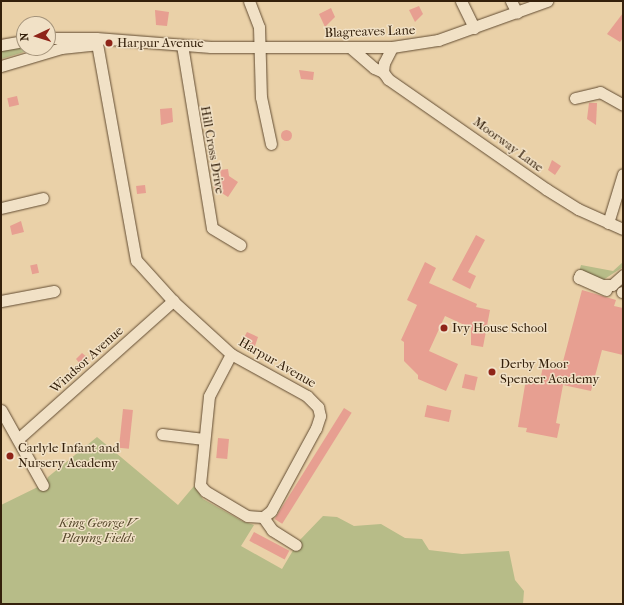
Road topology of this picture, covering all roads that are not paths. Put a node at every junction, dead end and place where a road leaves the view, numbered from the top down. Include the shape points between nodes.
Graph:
1 (249, 1) edge
2 (461, 1) edge
3 (511, 1) edge
4 (547, 1) edge
5 (517, 13) junction
6 (474, 28) junction
7 (56, 38) edge
8 (96, 41) junction
9 (16, 42) edge
10 (1, 45) edge
11 (182, 45) junction
12 (260, 47) junction
13 (392, 47) junction
14 (351, 48) junction
15 (1, 66) edge
16 (383, 72) junction
17 (575, 98) dead end
18 (623, 104) edge
19 (271, 144) dead end
20 (623, 174) edge
21 (43, 198) dead end
22 (1, 208) edge
23 (608, 223) junction
24 (623, 230) edge
25 (240, 246) dead end
26 (623, 275) edge
27 (606, 290) dead end
28 (54, 291) dead end
29 (1, 301) edge
30 (173, 301) junction
31 (231, 354) junction
32 (1, 410) edge
33 (162, 434) dead end
34 (18, 439) junction
35 (204, 439) junction
36 (43, 485) dead end
37 (263, 517) junction
38 (296, 545) dead end

1 - 12 street via 259,27
2 - 6 street
3 - 5 street
4 - 5 street, Blagreaves Lane
5 - 6 street, Blagreaves Lane
6 - 13 street, Blagreaves Lane via 438,40
7 - 8 street
8 - 11 street, Blagreaves Lane
8 - 15 street via 60,48
8 - 30 street, Harpur Avenue via 136,260
9 - 10 street
11 - 12 street, Blagreaves Lane
11 - 25 street, Hill Cross Drive via 212,228
12 - 14 street, Blagreaves Lane
12 - 19 street via 261,97
13 - 14 street, Blagreaves Lane
13 - 16 street via 384,63
14 - 16 street, Moorway Lane via 374,68
16 - 23 street, Moorway Lane via 388,79 546,189
17 - 18 street via 600,92
20 - 23 street
21 - 22 street
23 - 24 street, Moorway Lane
26 - 27 street via 612,285 602,285 580,275 579,278
28 - 29 street
30 - 31 street, Harpur Avenue
30 - 34 street, Windsor Avenue
31 - 35 street via 209,396
31 - 37 street, Harpur Avenue via 307,396 318,407 320,416 271,511
32 - 34 street
33 - 35 street
34 - 36 street
35 - 37 street via 199,477 204,491 247,516
37 - 38 street via 272,530

